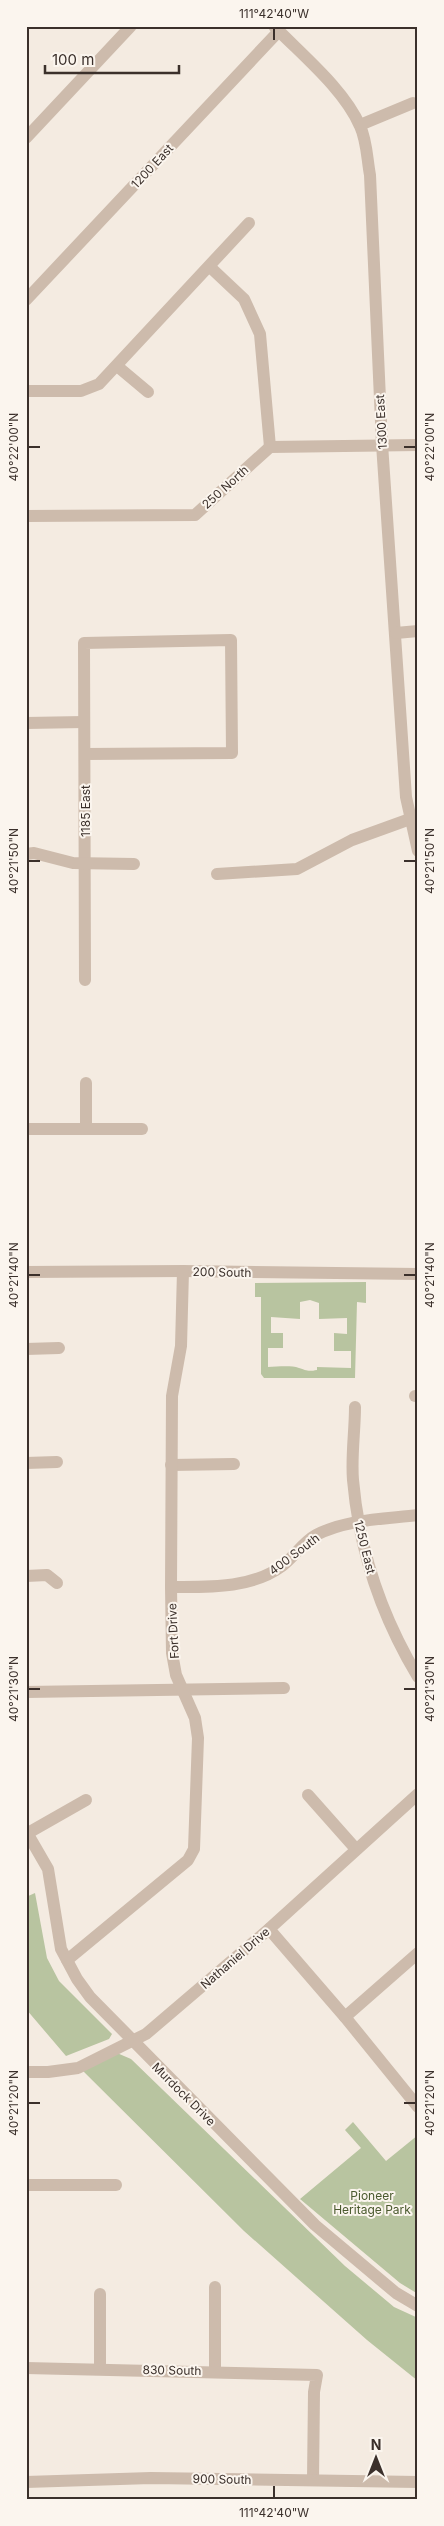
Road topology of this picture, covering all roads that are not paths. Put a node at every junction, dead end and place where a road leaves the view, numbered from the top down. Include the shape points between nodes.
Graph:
1 (131, 26) edge
2 (276, 29) edge
3 (413, 103) dead end
4 (360, 125) junction
5 (26, 138) edge
6 (249, 223) dead end
7 (210, 267) junction
8 (26, 300) edge
9 (117, 366) junction
10 (26, 391) edge
11 (148, 392) dead end
12 (382, 444) junction
13 (418, 445) edge
14 (270, 447) junction
15 (26, 516) edge
16 (418, 631) edge
17 (396, 633) junction
18 (84, 722) junction
19 (26, 723) edge
20 (85, 754) junction
21 (410, 819) junction
22 (418, 851) edge
23 (26, 854) edge
24 (84, 864) junction
25 (134, 864) dead end
26 (217, 874) dead end
27 (85, 980) dead end
28 (86, 1083) dead end
29 (26, 1129) edge
30 (86, 1129) junction
31 (142, 1129) dead end
32 (183, 1271) junction
33 (26, 1272) edge
34 (418, 1274) edge
35 (59, 1348) dead end
36 (26, 1349) edge
37 (356, 1408) dead end
38 (57, 1462) dead end
39 (26, 1463) edge
40 (234, 1464) dead end
41 (171, 1465) junction
42 (418, 1515) edge
43 (358, 1522) junction
44 (26, 1576) edge
45 (57, 1583) dead end
46 (171, 1586) junction
47 (418, 1677) edge
48 (182, 1688) junction
49 (284, 1688) dead end
50 (26, 1692) edge
51 (418, 1794) edge
52 (308, 1795) dead end
53 (86, 1800) dead end
54 (27, 1832) edge
55 (355, 1848) junction
56 (268, 1929) junction
57 (418, 1953) edge
58 (67, 1960) junction
59 (345, 2017) junction
60 (132, 2042) junction
61 (26, 2072) edge
62 (415, 2099) edge
63 (26, 2185) edge
64 (116, 2185) dead end
65 (215, 2287) dead end
66 (100, 2294) dead end
67 (418, 2306) edge
68 (26, 2368) edge
69 (100, 2368) junction
70 (215, 2371) junction
71 (313, 2480) junction
72 (26, 2482) edge
73 (418, 2482) edge

1 - 5 street
2 - 4 street, 1300 East via 339,93
2 - 8 street, 1200 East
3 - 4 street
4 - 12 street, 1300 East via 370,175
6 - 7 street
7 - 9 street
7 - 14 street via 244,300 260,334
9 - 10 street via 98,384 81,392
9 - 11 street
12 - 13 street
12 - 14 street
12 - 17 street, 1300 East
14 - 15 street, 250 North via 195,514
16 - 17 street
17 - 21 street, 1300 East
18 - 19 street
18 - 20 street, 1185 East
18 - 20 street, 1185 East via 84,643 230,640 232,754
20 - 24 street, 1185 East
21 - 22 street, 1300 East
21 - 26 street via 352,840 297,869
23 - 24 street
24 - 25 street
24 - 27 street, 1185 East
28 - 30 street
29 - 30 street
30 - 31 street
32 - 33 street, 200 South
32 - 34 street, 200 South
32 - 41 street, Fort Drive via 181,1346 172,1396
35 - 36 street
37 - 43 street, 1250 East via 353,1478
38 - 39 street
40 - 41 street
41 - 46 street, Fort Drive
42 - 43 street, 400 South
43 - 46 street, 400 South via 316,1535 282,1566 255,1581
43 - 47 street, 1250 East via 376,1589 401,1649
44 - 45 street via 47,1575
46 - 48 street, Fort Drive via 172,1653
48 - 49 street
48 - 50 street
48 - 58 street, Fort Drive via 198,1738 194,1848 188,1860
51 - 55 street, Nathaniel Drive
52 - 55 street
53 - 54 street
54 - 58 street, Murdock Drive via 48,1869
55 - 56 street, Nathaniel Drive
56 - 59 street
56 - 60 street, Nathaniel Drive via 162,2022
57 - 59 street
58 - 60 street, Murdock Drive via 90,1997
59 - 62 street
60 - 61 street, Nathaniel Drive via 78,2068
60 - 67 street, Murdock Drive via 315,2225 396,2293
63 - 64 street
65 - 70 street
66 - 69 street
68 - 69 street, 830 South
69 - 70 street, 830 South
70 - 71 street, 830 South via 317,2375
71 - 72 street, 900 South via 151,2478
71 - 73 street, 900 South

